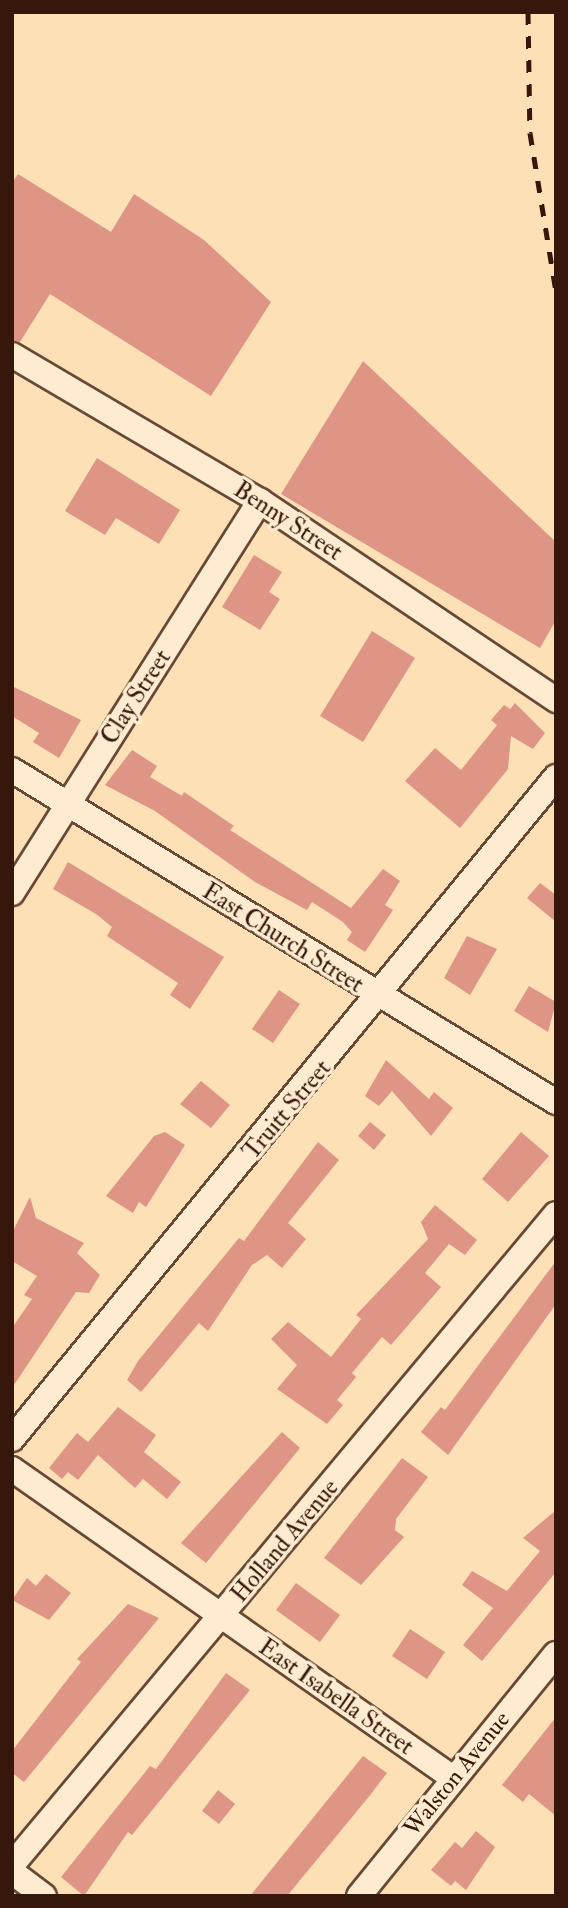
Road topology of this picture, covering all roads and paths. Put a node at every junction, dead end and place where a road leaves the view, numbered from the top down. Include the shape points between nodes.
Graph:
1 (12, 355) edge
2 (260, 501) junction
3 (556, 700) edge
4 (12, 770) edge
5 (556, 777) edge
6 (67, 804) junction
7 (12, 892) edge
8 (381, 998) junction
9 (556, 1102) edge
10 (556, 1214) edge
11 (12, 1439) edge
12 (12, 1469) edge
13 (221, 1618) junction
14 (556, 1654) edge
15 (453, 1778) junction
16 (12, 1865) edge
17 (12, 1872) edge
18 (44, 1896) edge
19 (359, 1896) edge

1 - 2 street, Benny Street
2 - 3 street, Benny Street
2 - 6 street, Clay Street
4 - 6 street, East Church Street
5 - 8 street, Truitt Street
6 - 7 street, Clay Street
6 - 8 street, East Church Street
8 - 9 street, East Church Street
8 - 11 street, Truitt Street
10 - 13 street, Holland Avenue
12 - 13 street, East Isabella Street
13 - 15 street, East Isabella Street
13 - 16 street, Holland Avenue
14 - 15 street, Walston Avenue
15 - 19 street, Walston Avenue
17 - 18 street

